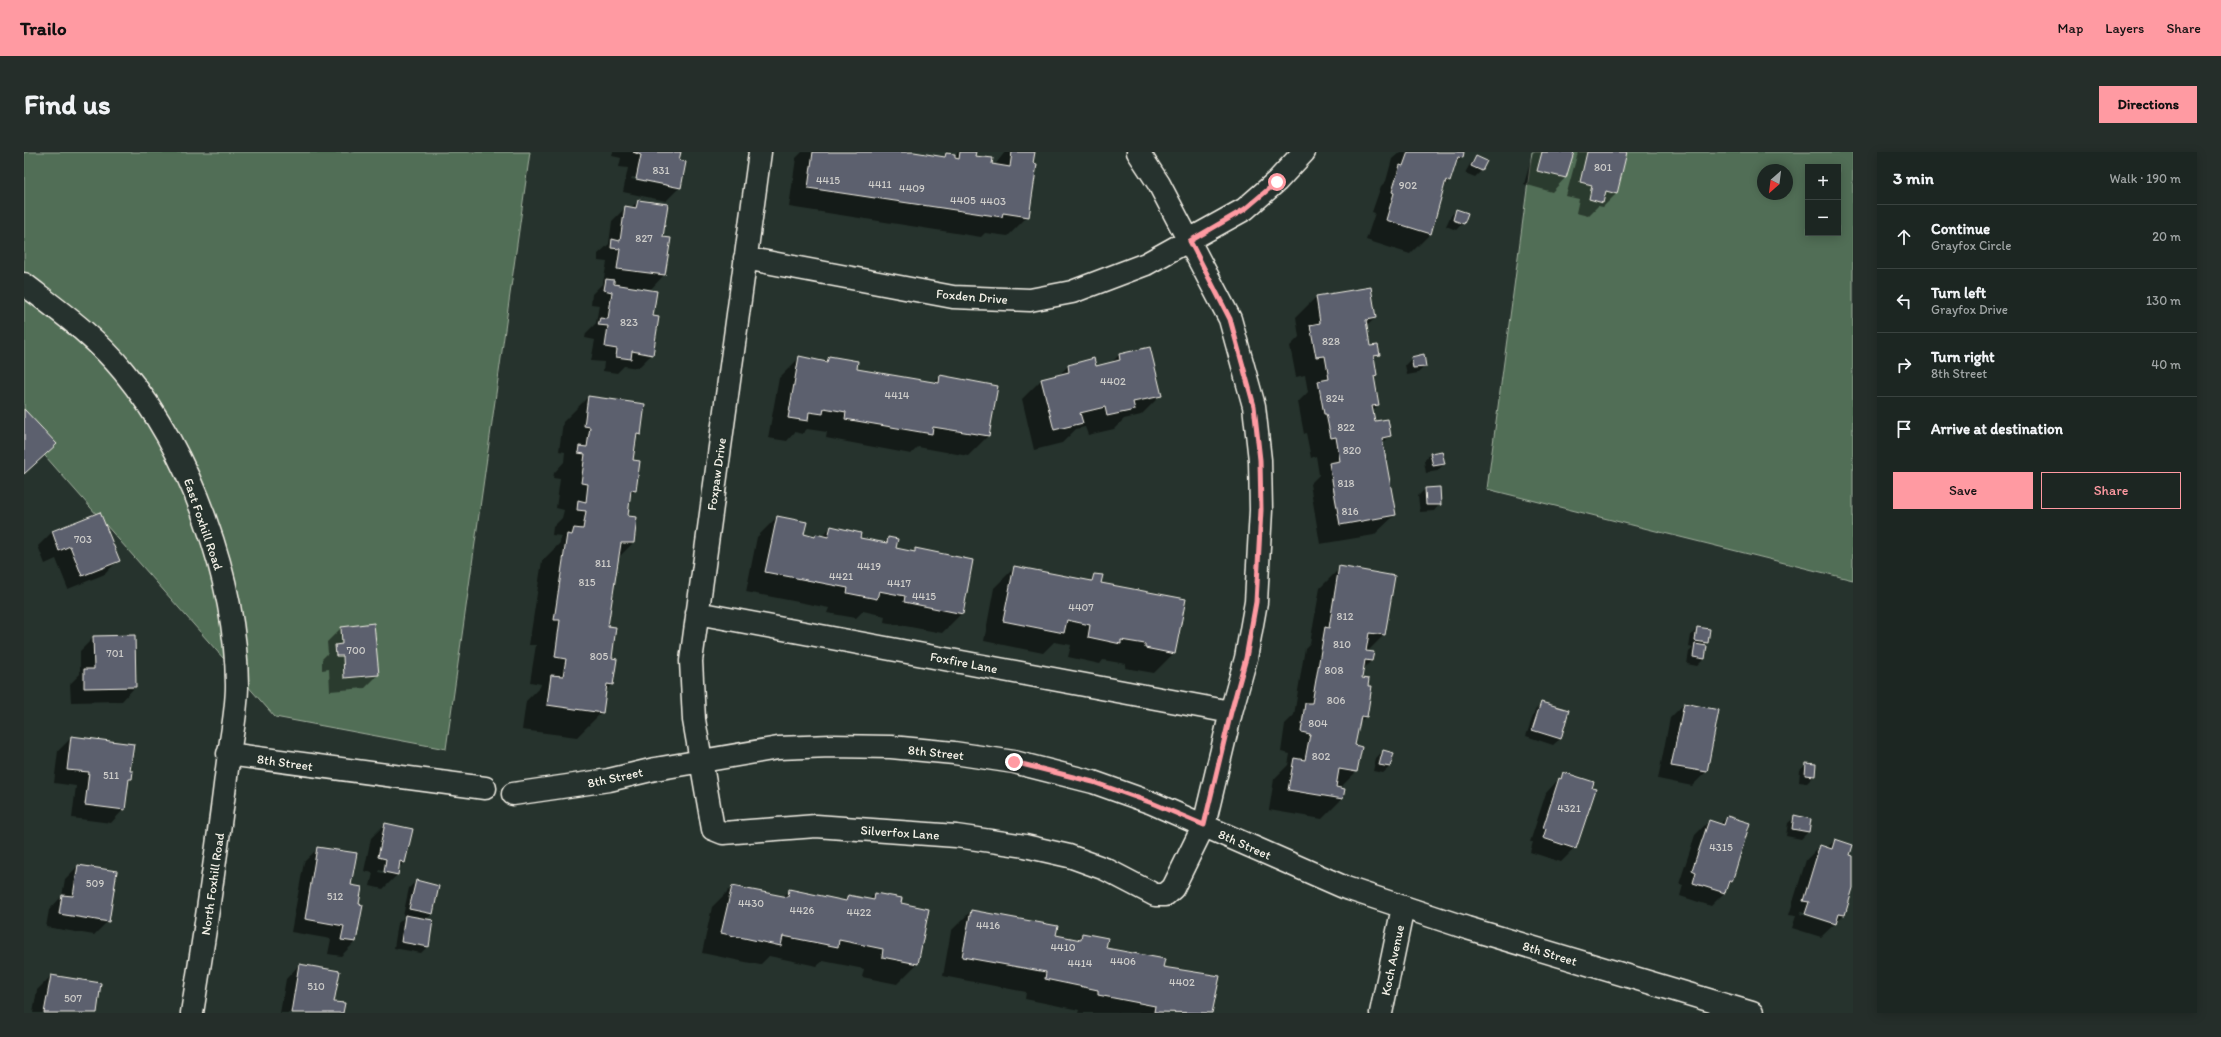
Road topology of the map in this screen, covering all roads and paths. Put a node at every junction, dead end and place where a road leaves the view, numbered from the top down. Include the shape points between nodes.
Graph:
1 (760, 152) edge
2 (1138, 152) edge
3 (1304, 152) edge
4 (1190, 241) junction
5 (745, 258) junction
6 (24, 284) edge
7 (697, 612) junction
8 (1231, 712) junction
9 (228, 754) junction
10 (701, 760) junction
11 (485, 788) dead end
12 (513, 794) dead end
13 (707, 796) joint
14 (1204, 825) junction
15 (1404, 907) junction
16 (192, 1013) edge
17 (1381, 1013) edge
18 (1752, 1013) edge

1 - 5 street, Foxpaw Drive
2 - 4 street
3 - 4 street, Foxden Drive via 1277,182 1245,209
4 - 5 street, Foxden Drive via 1146,264 1072,292 1030,300 953,297
4 - 8 street via 1230,319 1254,406 1260,460 1261,510 1256,602 1246,658
5 - 7 street, Foxpaw Drive
6 - 9 street, East Foxhill Road via 80,327 123,371 160,424 192,483 222,575 232,625 237,686
7 - 8 street, Foxfire Lane
7 - 10 street, Foxpaw Drive via 691,661 694,720
8 - 14 street
9 - 11 street, 8th Street
9 - 16 street, North Foxhill Road via 218,847
10 - 12 street, 8th Street via 609,780
10 - 13 street, Foxpaw Drive
10 - 14 street, 8th Street via 778,748 831,746 954,753 1014,762 1093,782
13 - 14 street, Silverfox Lane via 713,829 723,833 816,826 956,836 1025,846 1069,856 1116,875 1155,895 1165,895 1173,888
14 - 15 street, 8th Street via 1346,888
15 - 17 street, Koch Avenue
15 - 18 street, 8th Street

